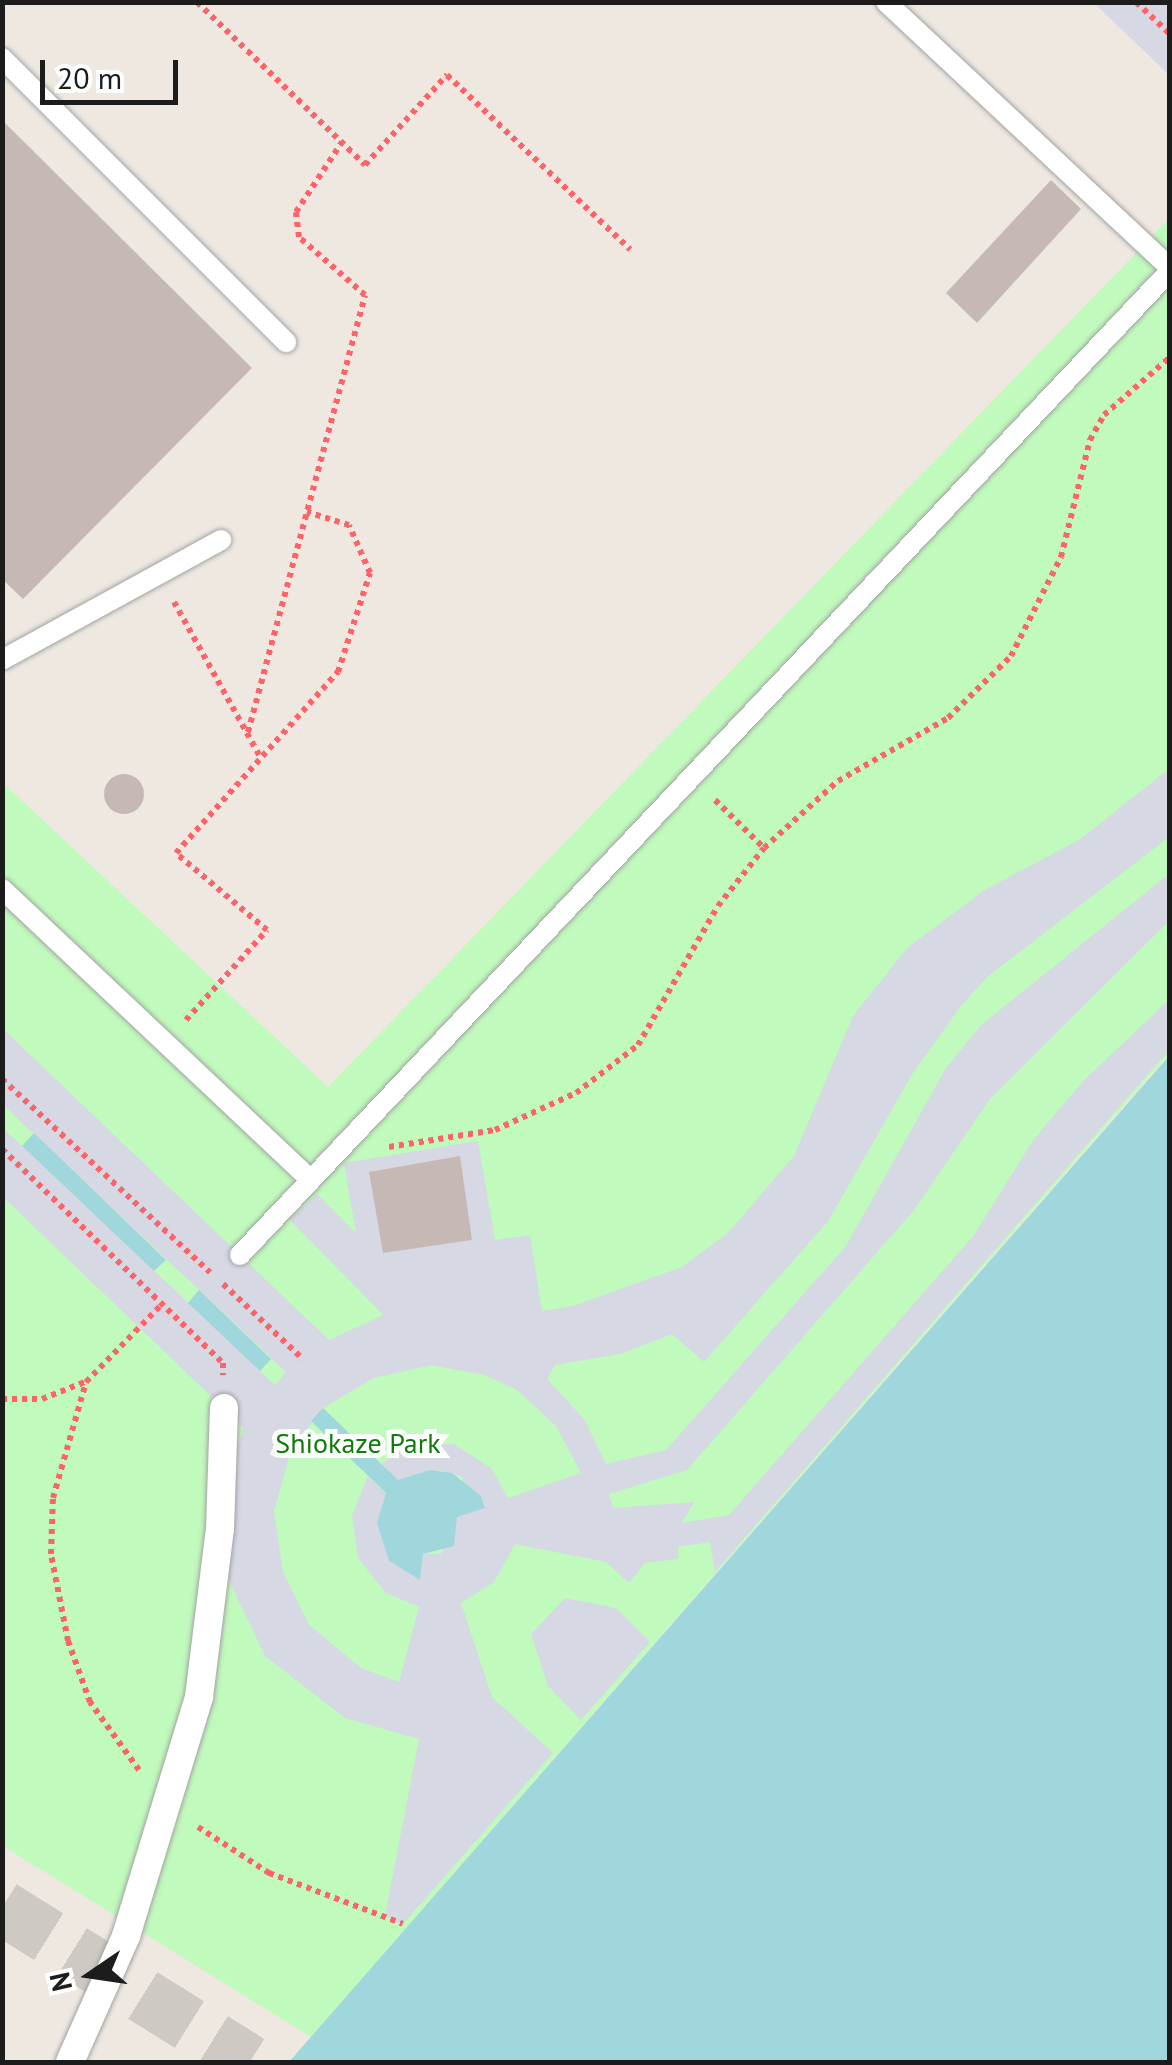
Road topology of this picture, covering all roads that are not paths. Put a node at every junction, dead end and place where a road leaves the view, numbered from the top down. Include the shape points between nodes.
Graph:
1 (886, 2) edge
2 (2, 58) edge
3 (1170, 270) edge
4 (286, 342) dead end
5 (221, 540) dead end
6 (2, 660) edge
7 (2, 889) edge
8 (311, 1180) junction
9 (240, 1255) dead end
10 (224, 1408) road end
11 (70, 2062) edge

1 - 3 lane
2 - 4 lane
3 - 8 lane
5 - 6 lane
7 - 8 lane
8 - 9 lane
10 - 11 street via 220,1530 199,1697 126,1936

